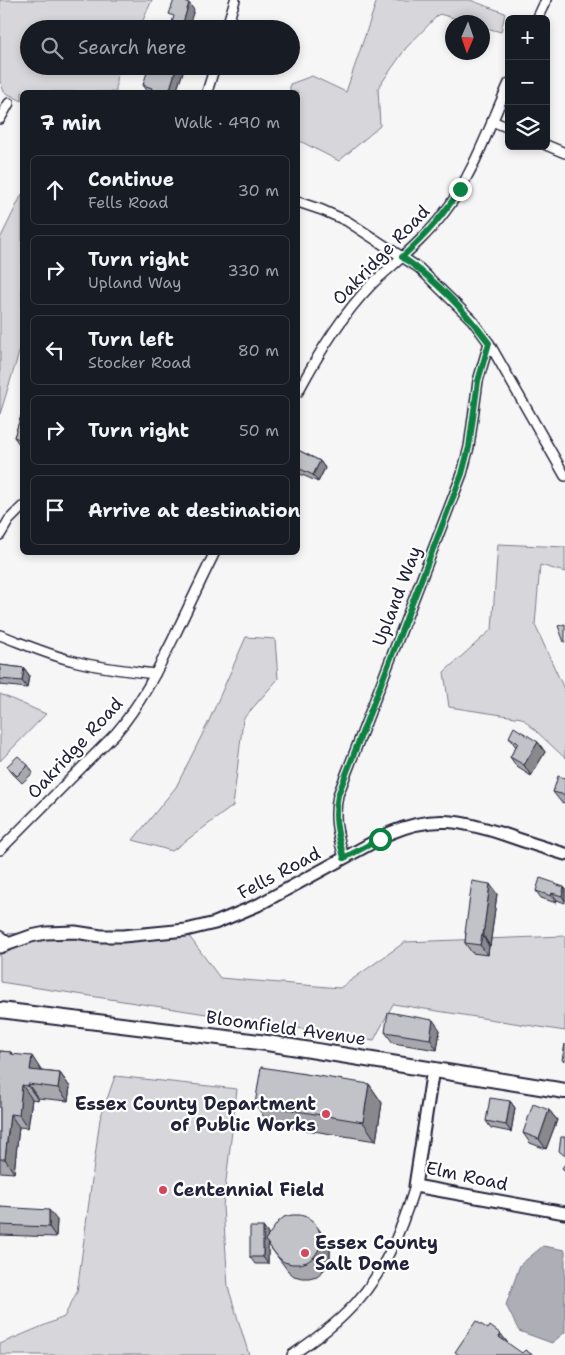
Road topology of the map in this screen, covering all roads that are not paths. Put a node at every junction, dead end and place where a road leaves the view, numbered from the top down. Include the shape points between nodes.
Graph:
1 (235, 0) edge
2 (546, 0) edge
3 (540, 15) edge
4 (229, 20) edge
5 (212, 75) edge
6 (208, 90) edge
7 (505, 92) edge
8 (9, 103) dead end
9 (0, 120) edge
10 (492, 121) junction
11 (505, 126) edge
12 (550, 147) edge
13 (565, 153) edge
14 (300, 203) edge
15 (402, 257) junction
16 (489, 343) junction
17 (300, 388) edge
18 (565, 476) edge
19 (20, 509) edge
20 (0, 535) edge
21 (214, 555) edge
22 (0, 635) edge
23 (155, 674) junction
24 (0, 850) edge
25 (565, 854) edge
26 (344, 858) junction
27 (3, 942) edge
28 (0, 1010) edge
29 (432, 1069) junction
30 (565, 1091) edge
31 (415, 1186) junction
32 (565, 1213) edge
33 (292, 1355) edge

1 - 4 street
2 - 3 street
5 - 6 street
7 - 10 street, Oakridge Road
8 - 9 street
10 - 11 street
10 - 15 street, Oakridge Road via 450,204
12 - 13 street
14 - 15 street via 347,221
15 - 16 street via 419,268 453,301
15 - 17 street, Oakridge Road via 371,284 347,314 316,357
16 - 18 street
16 - 26 street, Upland Way via 478,381 462,474 338,795 335,820
19 - 20 street
21 - 23 street, Oakridge Road
22 - 23 street via 73,661
23 - 24 street, Oakridge Road via 116,733
25 - 26 street, Fells Road via 482,827 442,821 401,829
26 - 27 street, Fells Road via 244,912 200,927 123,936 53,932
28 - 29 main road, Bloomfield Avenue via 267,1043
29 - 30 main road, Bloomfield Avenue
29 - 31 street, Elm Road
31 - 32 street, Elm Road
31 - 33 street via 393,1244 369,1287 337,1322

